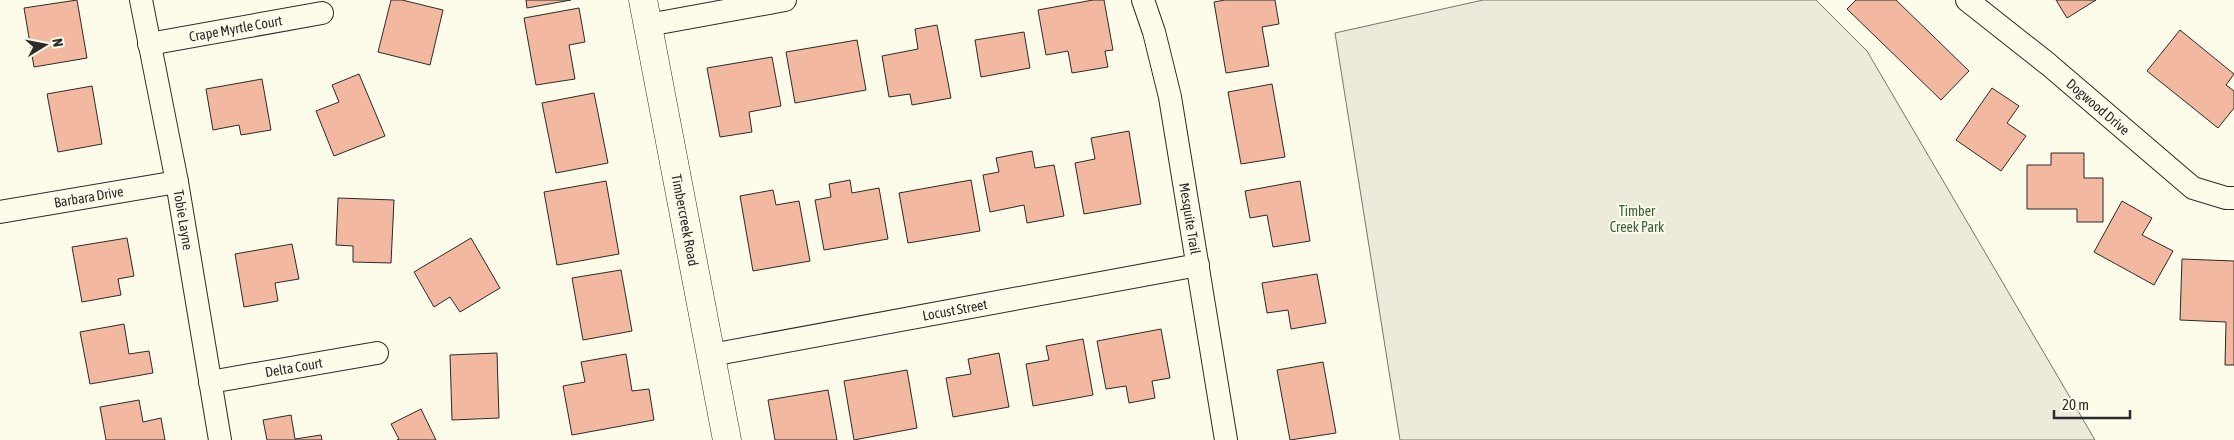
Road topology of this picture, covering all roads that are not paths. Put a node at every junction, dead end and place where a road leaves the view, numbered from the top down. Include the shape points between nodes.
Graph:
1 (141, 0) edge
2 (785, 0) edge
3 (1143, 0) edge
4 (1967, 0) edge
5 (322, 13) dead end
6 (645, 13) edge
7 (149, 44) junction
8 (176, 182) junction
9 (2234, 198) edge
10 (0, 212) edge
11 (1198, 265) junction
12 (377, 353) dead end
13 (711, 355) junction
14 (210, 382) junction
15 (220, 440) edge
16 (727, 440) edge
17 (1226, 440) edge

1 - 7 street, Tobie Layne
2 - 6 street
3 - 11 street, Mesquite Trail via 1170,97
4 - 9 street, Dogwood Drive via 2048,64 2192,188
5 - 7 street, Crape Myrtle Court
6 - 13 street, Timbercreek Road
7 - 8 street, Tobie Layne
8 - 10 street, Barbara Drive
8 - 14 street, Tobie Layne
11 - 13 street, Locust Street
11 - 17 street, Mesquite Trail
12 - 14 street, Delta Court
13 - 16 street, Timbercreek Road
14 - 15 street, Tobie Layne

